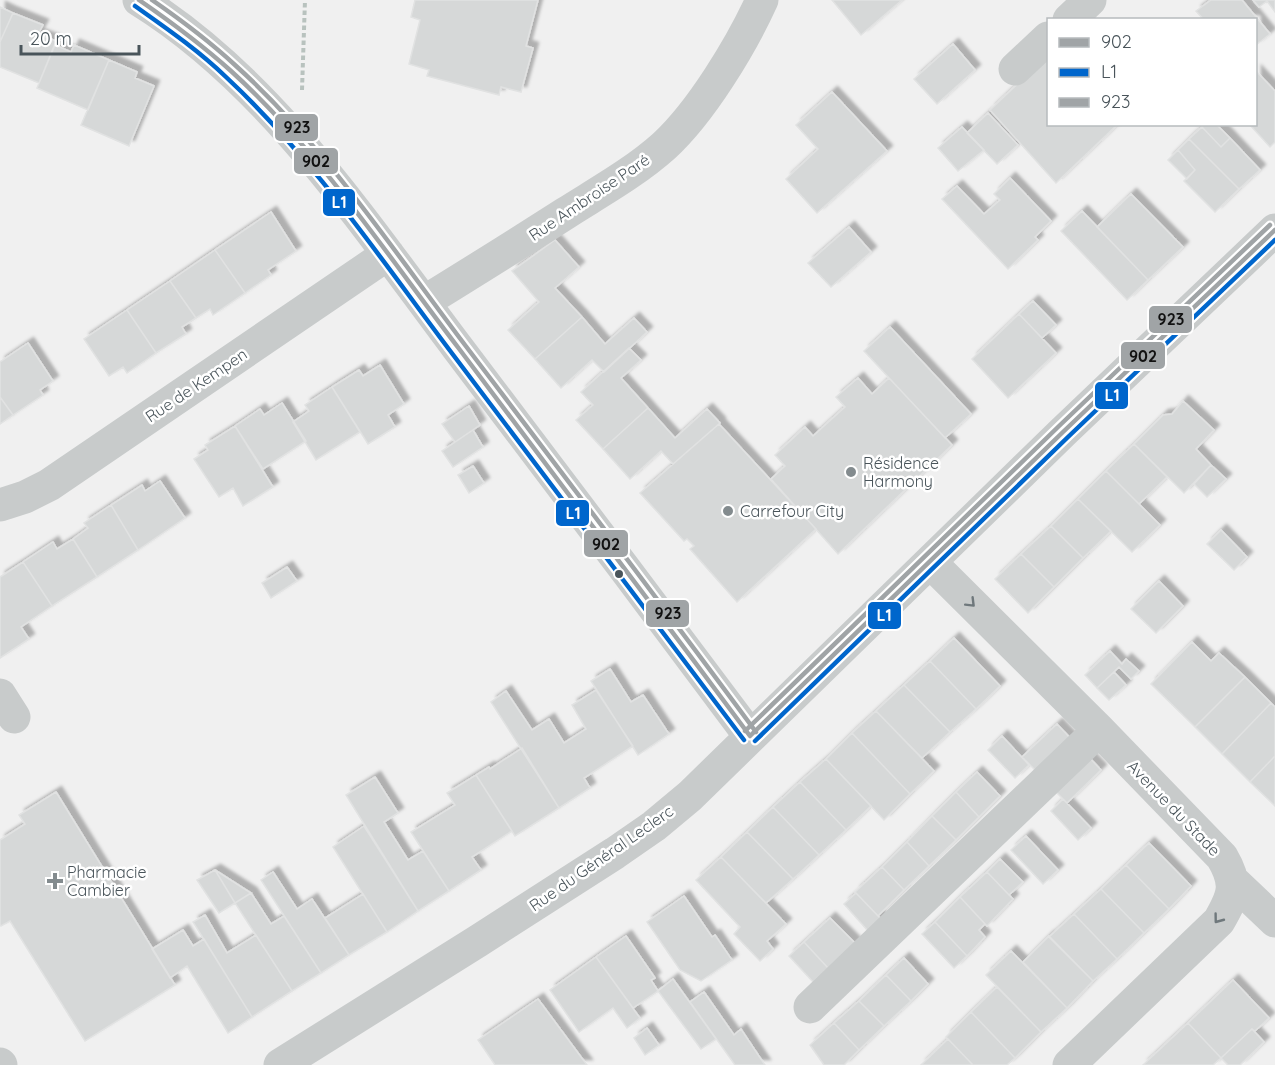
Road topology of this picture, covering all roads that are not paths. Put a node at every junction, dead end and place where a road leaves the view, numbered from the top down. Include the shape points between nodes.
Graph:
1 (139, 0) edge
2 (762, 0) edge
3 (1090, 0) edge
4 (1071, 18) edge
5 (1047, 39) edge
6 (1015, 69) dead end
7 (1275, 230) edge
8 (388, 254) junction
9 (424, 302) junction
10 (0, 505) edge
11 (930, 562) junction
12 (1099, 730) junction
13 (750, 736) junction
14 (1234, 882) junction
15 (1275, 921) edge
16 (810, 1007) dead end
17 (279, 1065) edge
18 (1069, 1065) edge

1 - 8 street via 188,36 270,110
2 - 9 street, Rue Ambroise Paré via 750,28 722,72 664,146 617,181
3 - 4 street
5 - 6 street
7 - 11 street, Rue du Général Leclerc
8 - 9 street
8 - 10 street, Rue de Kempen via 49,485
9 - 13 street
11 -> 12 street, Avenue du Stade
11 - 13 street, Rue du Général Leclerc
12 - 14 street, Avenue du Stade via 1222,857
12 - 16 street
13 - 17 street, Rue du Général Leclerc via 654,826
14 - 15 street, Avenue du Stade
14 -> 18 street via 1219,921

